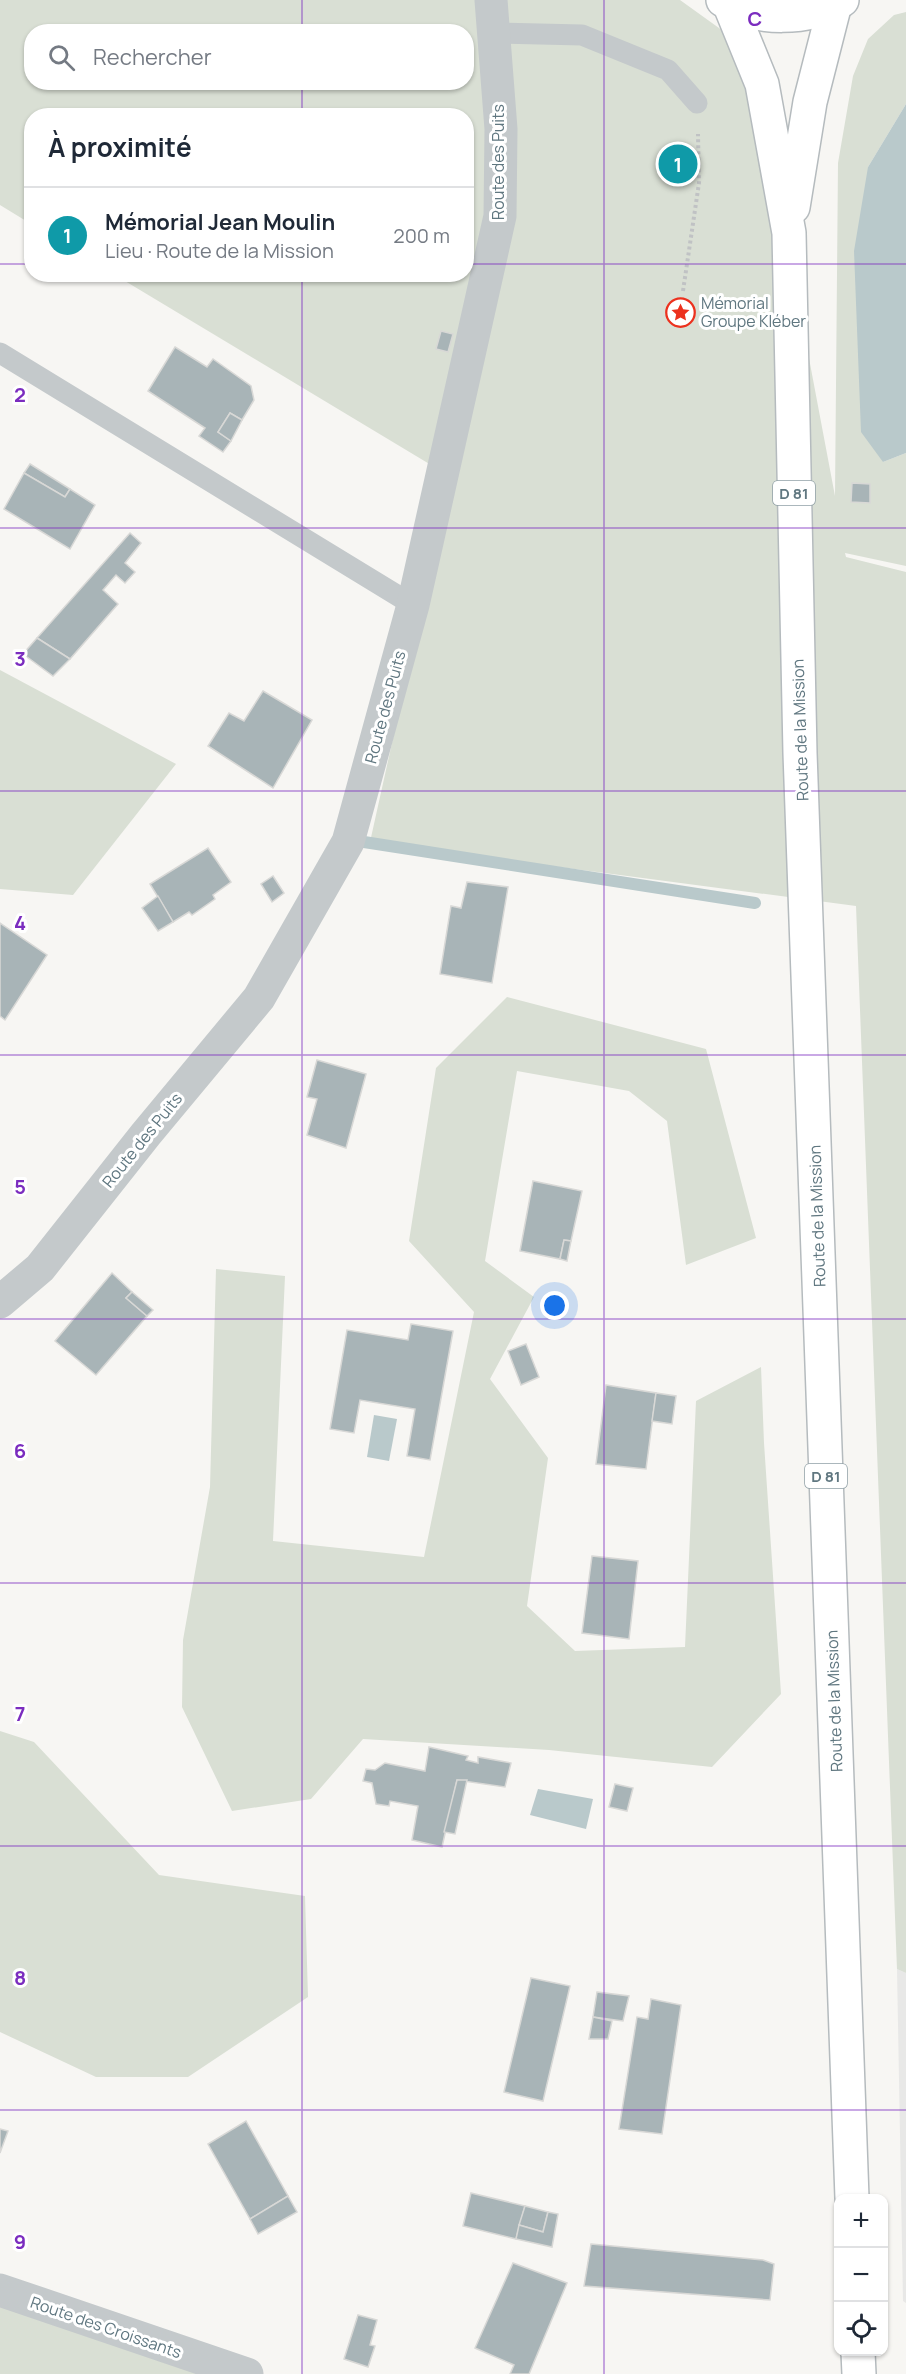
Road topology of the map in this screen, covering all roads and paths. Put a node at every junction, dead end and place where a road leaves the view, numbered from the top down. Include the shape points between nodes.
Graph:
1 (491, 0) edge
2 (726, 2) edge
3 (838, 2) edge
4 (494, 33) junction
5 (697, 103) joint
6 (789, 233) junction
7 (683, 291) dead end
8 (0, 352) edge
9 (414, 604) junction
10 (0, 1302) edge
11 (852, 2194) edge
12 (0, 2290) edge
13 (858, 2356) edge
14 (247, 2374) edge
15 (859, 2374) edge

1 - 4 street, Route des Puits
2 - 3 main road via 754,12 782,15 809,13
2 - 6 main road, D 81 via 762,84
3 - 6 main road, D 81 via 810,102
4 - 5 lane via 582,35 668,70
4 - 9 street, Route des Puits via 501,129 500,216
5 - 7 path via 699,183
6 - 11 main road, Route de la Mission / D 81 via 801,765
8 - 9 lane
9 - 10 street, Route des Puits via 348,842 259,998 40,1268
12 - 14 street, Route des Croissants
13 - 15 main road

